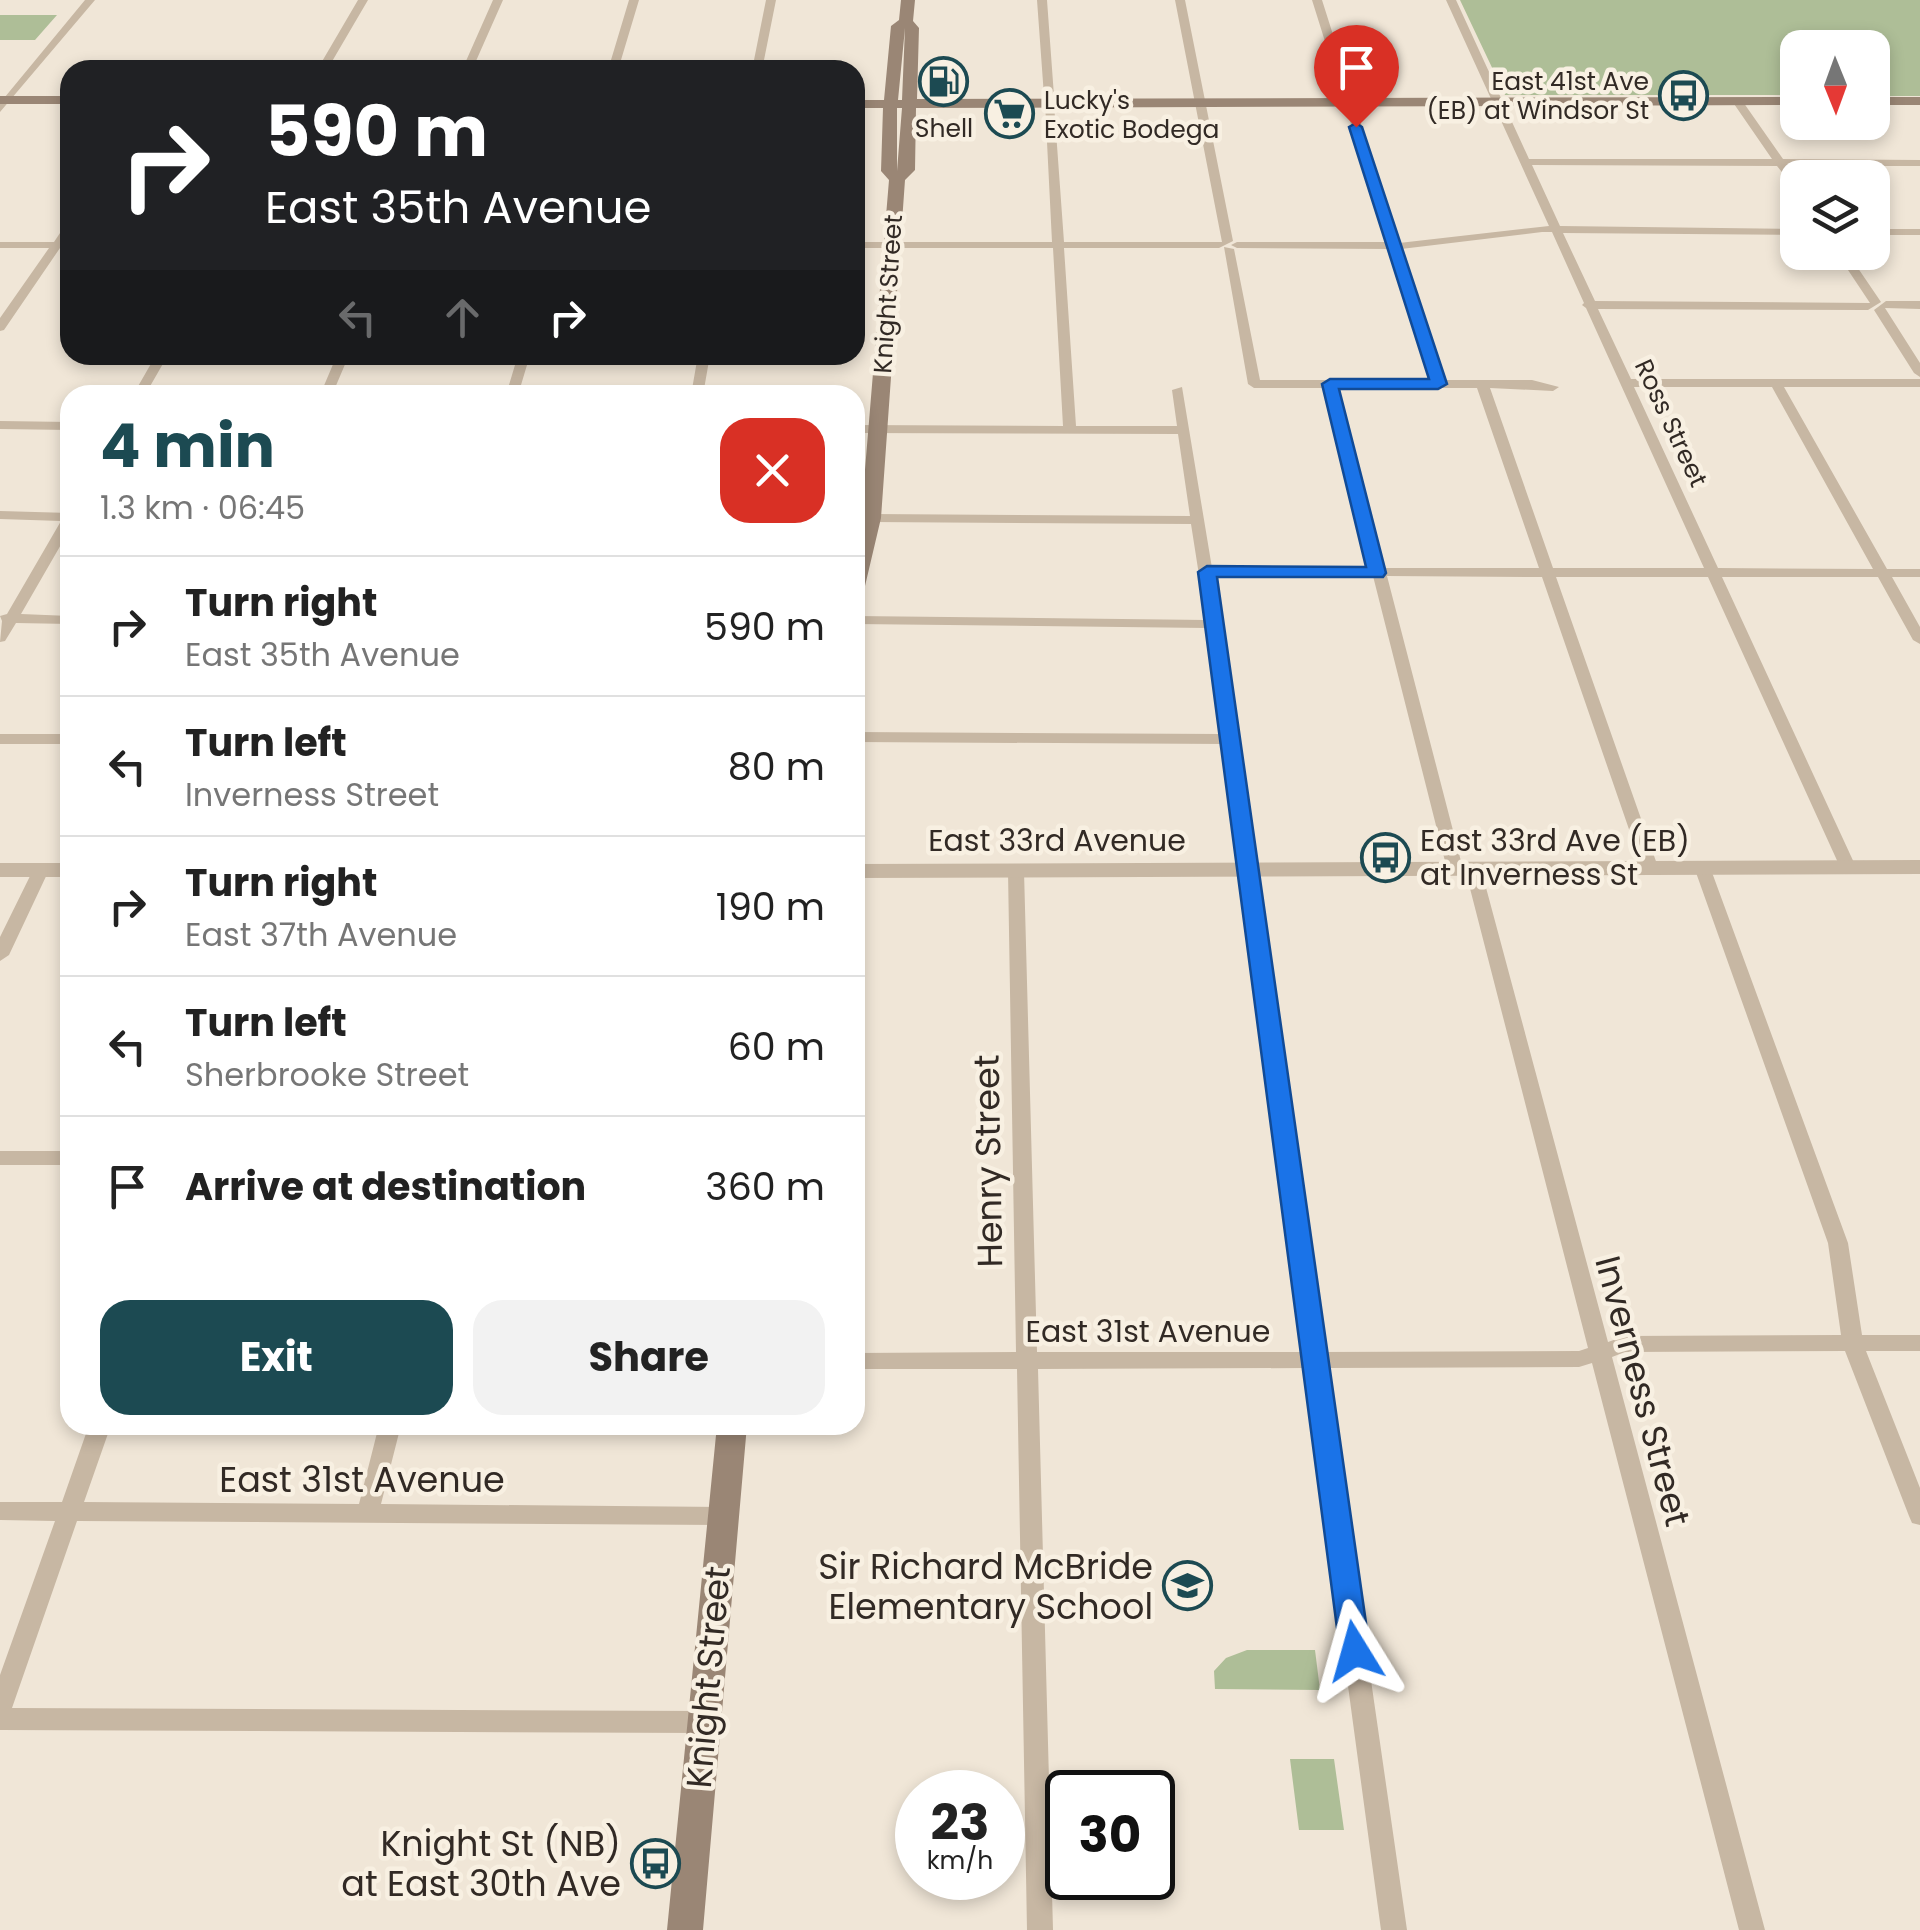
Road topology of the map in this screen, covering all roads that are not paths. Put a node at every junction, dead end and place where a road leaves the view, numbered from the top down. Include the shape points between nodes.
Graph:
1 (90, 0) edge
2 (363, 0) edge
3 (498, 0) edge
4 (634, 0) edge
5 (771, 0) edge
6 (908, 0) edge
7 (1042, 0) edge
8 (1180, 0) edge
9 (1316, 0) edge
10 (1451, 0) edge
11 (906, 22) junction
12 (328, 60) edge
13 (471, 60) edge
14 (616, 60) edge
15 (759, 60) edge
16 (865, 97) edge
17 (60, 100) edge
18 (891, 100) junction
19 (911, 100) junction
20 (1049, 100) junction
21 (1199, 100) junction
22 (1348, 100) junction
23 (1497, 100) junction
24 (1737, 101) junction
25 (1780, 101) edge
26 (1890, 101) edge
27 (1920, 101) edge
28 (2, 103) edge
29 (865, 103) edge
30 (1526, 162) junction
31 (1780, 163) joint
32 (1890, 163) edge
33 (1920, 163) edge
34 (897, 179) junction
35 (1556, 230) junction
36 (1780, 232) edge
37 (1890, 232) edge
38 (1920, 232) edge
39 (0, 245) edge
40 (60, 245) edge
41 (865, 245) edge
42 (892, 245) junction
43 (1058, 245) junction
44 (1228, 245) junction
45 (1395, 246) junction
46 (60, 249) edge
47 (1853, 270) edge
48 (1588, 305) junction
49 (1877, 306) junction
50 (1920, 306) edge
51 (0, 327) edge
52 (1920, 373) edge
53 (1625, 383) junction
54 (1330, 384) junction
55 (1438, 384) junction
56 (1482, 384) junction
57 (1776, 384) junction
58 (1920, 384) edge
59 (1553, 387) dead end
60 (1178, 390) dead end
61 (0, 425) edge
62 (60, 426) edge
63 (865, 429) edge
64 (878, 429) junction
65 (1070, 429) junction
66 (1185, 430) junction
67 (0, 515) edge
68 (60, 517) edge
69 (871, 518) junction
70 (1198, 520) junction
71 (60, 533) edge
72 (865, 544) edge
73 (1207, 572) junction
74 (1548, 572) junction
75 (1714, 572) junction
76 (1376, 573) junction
77 (1882, 573) junction
78 (1920, 573) edge
79 (6, 618) edge
80 (60, 620) edge
81 (865, 620) edge
82 (1213, 624) junction
83 (0, 638) edge
84 (1920, 640) edge
85 (865, 737) edge
86 (0, 739) edge
87 (60, 739) edge
88 (1231, 739) junction
89 (1650, 867) junction
90 (1702, 867) junction
91 (1848, 867) junction
92 (1920, 867) edge
93 (1464, 869) junction
94 (0, 870) edge
95 (41, 870) junction
96 (60, 870) edge
97 (1016, 870) junction
98 (1248, 870) junction
99 (865, 871) edge
100 (0, 955) edge
101 (0, 1158) edge
102 (60, 1158) edge
103 (1920, 1342) edge
104 (1854, 1344) junction
105 (1600, 1352) junction
106 (1313, 1360) junction
107 (865, 1362) edge
108 (1026, 1362) junction
109 (96, 1435) edge
110 (388, 1435) edge
111 (731, 1435) edge
112 (0, 1511) edge
113 (69, 1512) junction
114 (368, 1514) junction
115 (723, 1516) junction
116 (1920, 1516) edge
117 (0, 1709) edge
118 (0, 1718) edge
119 (704, 1722) junction
120 (685, 1930) edge
121 (1040, 1930) edge
122 (1394, 1930) edge
123 (1752, 1930) edge

1 - 28 street
2 - 12 street
3 - 13 street
4 - 14 street
5 - 15 street
6 - 11 main road, Knight Street
7 - 20 street
8 - 21 street
9 - 22 street
10 - 23 street, Ross Street
11 - 18 main road, Knight Street via 898,26
11 - 19 main road, Knight Street via 912,28
16 - 18 main road
17 - 28 main road
18 - 19 main road
18 - 29 main road
18 - 34 main road, Knight Street via 889,171
19 - 20 main road
19 - 34 main road, Knight Street via 907,170
20 - 21 main road
20 - 43 street
21 - 22 main road
21 - 44 street
22 - 23 main road
22 - 45 street
23 - 24 main road
23 - 30 street, Ross Street
24 - 25 main road
24 - 31 street
26 - 27 main road
30 - 31 street
30 - 35 street, Ross Street
32 - 33 street
34 - 42 main road, Knight Street
35 - 36 street
35 - 45 street
35 - 48 street, Ross Street
37 - 38 street
39 - 40 street
41 - 42 street
42 - 43 street
42 - 64 main road, Knight Street
43 - 44 street
43 - 65 street
44 - 45 street
44 - 54 street via 1254,384
45 - 55 street
46 - 51 street
47 - 49 street
48 - 49 street
48 - 53 street, Ross Street
49 - 50 street
49 - 52 street
53 - 57 street
53 - 75 street, Ross Street
54 - 55 street
54 - 76 street, Inverness Street
55 - 56 street
56 - 59 street
56 - 74 street
57 - 58 street
57 - 77 street
60 - 66 street
61 - 62 street
63 - 64 street
64 - 65 street
64 - 69 main road, Knight Street
65 - 66 street
66 - 70 street
67 - 68 street
69 - 70 street
69 - 72 main road, Knight Street
70 - 73 street
71 - 79 street
73 - 76 street
73 - 82 street
74 - 75 street
74 - 76 street
74 - 89 street
75 - 77 street
75 - 91 street, Ross Street
76 - 93 street, Inverness Street
77 - 78 street
77 - 84 street
79 - 80 street
79 - 83 street
81 - 82 street
82 - 88 street
85 - 88 street
86 - 87 street
88 - 98 street
89 - 90 street, East 33rd Avenue
89 - 93 street, East 33rd Avenue
90 - 91 street, East 33rd Avenue
90 - 104 street via 1838,1243
91 - 92 street, East 33rd Avenue
93 - 98 street, East 33rd Avenue
93 - 105 street, Inverness Street
94 - 95 street
95 - 96 street
95 - 100 street
97 - 98 street, East 33rd Avenue
97 - 99 street, East 33rd Avenue
97 - 108 street, Henry Street
98 - 106 street
101 - 102 street
103 - 104 street, East 31st Avenue
104 - 105 street, East 31st Avenue via 1625,1344
104 - 116 street
105 - 106 street, East 31st Avenue via 1579,1359
105 - 123 street, Inverness Street
106 - 108 street, East 31st Avenue
106 - 122 street
107 - 108 street, East 31st Avenue
108 - 121 street, Henry Street
109 - 113 street
110 - 114 street
111 - 115 main road, Knight Street
112 - 113 street, East 31st Avenue
113 - 114 street, East 31st Avenue
113 - 117 street
114 - 115 street, East 31st Avenue
115 - 119 main road, Knight Street
118 - 119 street
119 - 120 main road, Knight Street

